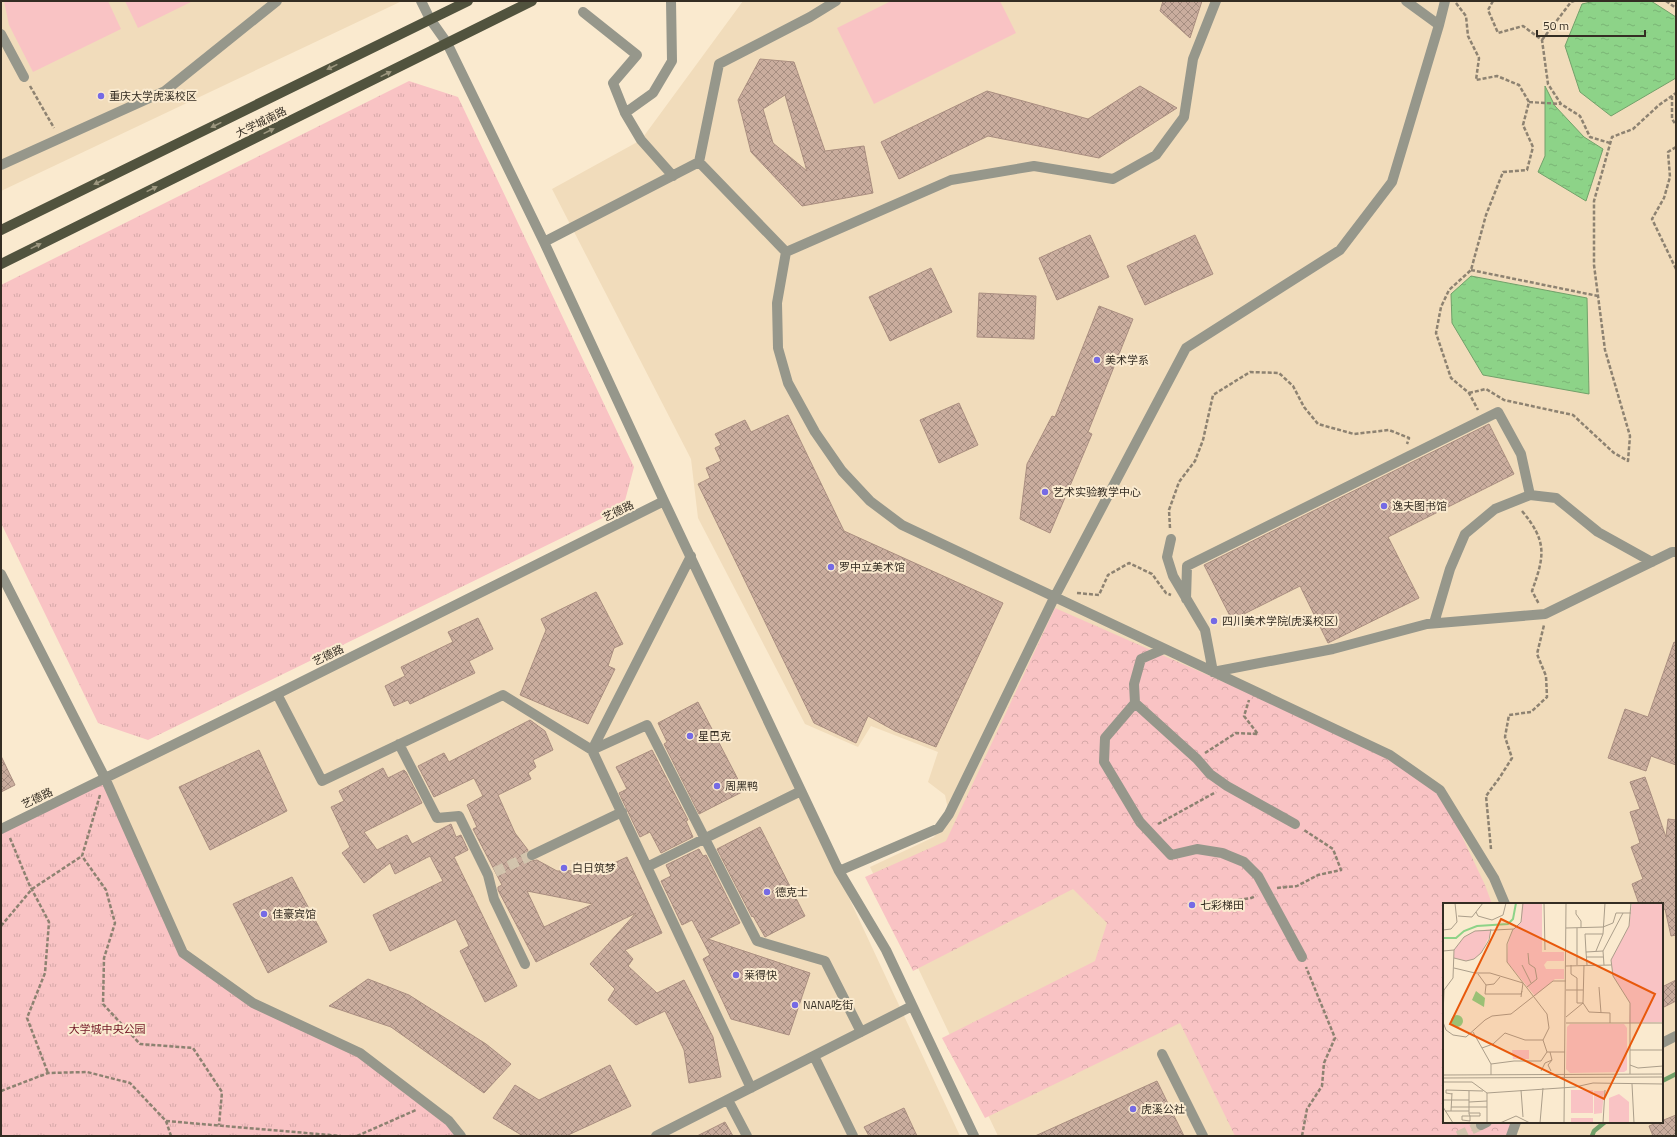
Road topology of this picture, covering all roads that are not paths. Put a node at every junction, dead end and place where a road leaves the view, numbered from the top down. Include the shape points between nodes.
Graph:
1 (277, 1) edge
2 (421, 1) edge
3 (468, 1) edge
4 (532, 1) edge
5 (671, 1) edge
6 (836, 1) edge
7 (1216, 1) edge
8 (1406, 1) edge
9 (1445, 1) edge
10 (583, 12) dead end
11 (430, 19) junction
12 (1439, 24) junction
13 (1, 34) edge
14 (447, 43) junction
15 (24, 77) road end
16 (625, 113) junction
17 (700, 162) junction
18 (1, 165) edge
19 (673, 176) junction
20 (1, 230) edge
21 (544, 242) junction
22 (786, 252) junction
23 (1, 264) edge
24 (1527, 496) junction
25 (664, 501) junction
26 (1171, 539) road end
27 (1676, 552) edge
28 (691, 556) junction
29 (1652, 562) junction
30 (1, 574) edge
31 (1186, 599) junction
32 (1058, 600) junction
33 (1434, 623) junction
34 (1164, 649) junction
35 (1213, 672) junction
36 (277, 694) junction
37 (1135, 704) junction
38 (399, 744) junction
39 (592, 750) junction
40 (105, 778) junction
41 (801, 791) junction
42 (622, 812) junction
43 (1295, 824) road end
44 (3, 828) edge
45 (703, 838) junction
46 (532, 855) tunnel mouth
47 (647, 867) junction
48 (839, 871) junction
49 (1505, 903) edge
50 (1302, 957) road end
51 (525, 964) dead end
52 (912, 1006) junction
53 (861, 1032) junction
54 (1676, 1036) edge
55 (1663, 1042) edge
56 (1162, 1054) dead end
57 (814, 1056) junction
58 (751, 1088) junction
59 (728, 1100) junction
60 (1516, 1123) edge
61 (461, 1136) edge
62 (656, 1136) edge
63 (747, 1136) edge
64 (853, 1136) edge
65 (974, 1136) edge
66 (1203, 1136) edge
67 (1511, 1136) edge

1 - 18 street via 165,91
2 - 11 street
3 - 11 main road, 大学城南路
4 - 14 main road, 大学城南路
5 - 16 street via 672,60 653,93
6 - 17 street via 719,64
7 - 22 street via 1193,59 1184,117 1156,155 1114,179 1034,166 951,180
8 - 12 street
9 - 12 street
10 - 16 street via 637,55 613,83
11 - 14 street
11 -> 20 main road, 大学城南路
12 - 32 street via 1392,182 1340,250 1186,348
13 - 15 street
14 - 21 street
23 -> 14 main road, 大学城南路
16 - 19 street via 641,140
17 - 19 street
17 - 22 street
19 - 21 street
21 - 25 street
22 - 32 street via 778,303 778,348 788,383 815,432 842,472 870,501 902,525
24 - 29 street via 1556,498 1598,532
24 - 31 street via 1521,454 1498,412 1187,566
24 - 33 street via 1495,509 1465,534 1450,569
25 - 28 street
25 - 36 street, 艺德路
26 - 31 street via 1167,557 1173,576
27 - 29 street
28 - 39 street
28 - 41 street
29 - 33 street via 1545,614
30 - 40 street
31 - 35 street via 1205,630
32 - 34 street
32 - 48 street via 949,814 939,828
33 - 35 street via 1333,649
34 - 35 street
34 - 37 street via 1141,659 1134,684
35 - 49 street via 1390,755 1440,790 1494,878
36 - 38 street via 322,781
36 - 40 street, 艺德路
37 - 43 street via 1197,759 1210,774
37 - 50 street via 1105,738 1104,762 1140,822 1171,855 1197,849 1222,853 1244,862 1258,876
38 - 39 street via 503,695
38 - 51 street via 437,818 459,816 492,874 494,900
39 - 42 street
39 - 45 street via 647,725
40 - 44 street, 艺德路
40 - 61 street via 182,953 253,1003 360,1053 449,1121
41 - 45 street
41 - 48 street
42 - 46 street
42 - 47 street
45 - 47 street
45 - 53 street via 757,942 825,961
47 - 58 street
48 - 52 street via 886,950
52 - 53 street
52 - 65 street
53 - 57 street
54 - 55 street
56 - 66 street
57 - 58 street
57 - 64 street
58 - 59 street
59 - 62 street
59 - 63 street
60 - 67 street

